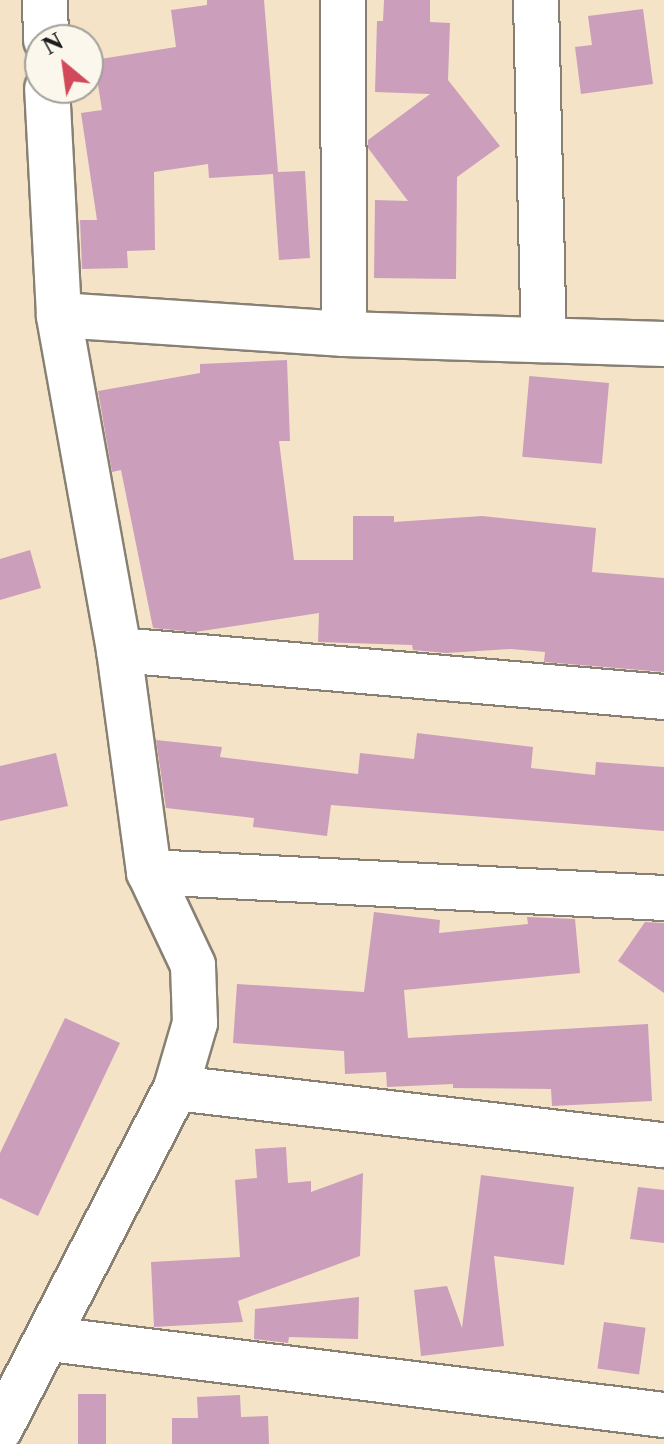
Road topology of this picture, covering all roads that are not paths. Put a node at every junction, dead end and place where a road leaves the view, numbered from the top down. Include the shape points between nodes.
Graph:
1 (45, 0) edge
2 (343, 0) edge
3 (536, 0) edge
4 (46, 24) edge
5 (48, 104) edge
6 (59, 315) junction
7 (344, 334) junction
8 (544, 340) junction
9 (664, 344) edge
10 (119, 650) junction
11 (664, 697) edge
12 (149, 872) junction
13 (664, 898) edge
14 (176, 1088) junction
15 (664, 1145) edge
16 (50, 1339) junction
17 (664, 1415) edge
18 (0, 1429) edge

1 - 4 street
2 - 7 street
3 - 8 street
5 - 6 street
6 - 7 street
6 - 10 street
7 - 8 street
8 - 9 street
10 - 11 street
10 - 12 street
12 - 13 street
12 - 14 street via 193,965 195,1023
14 - 15 street
14 - 16 street
16 - 17 street
16 - 18 street

